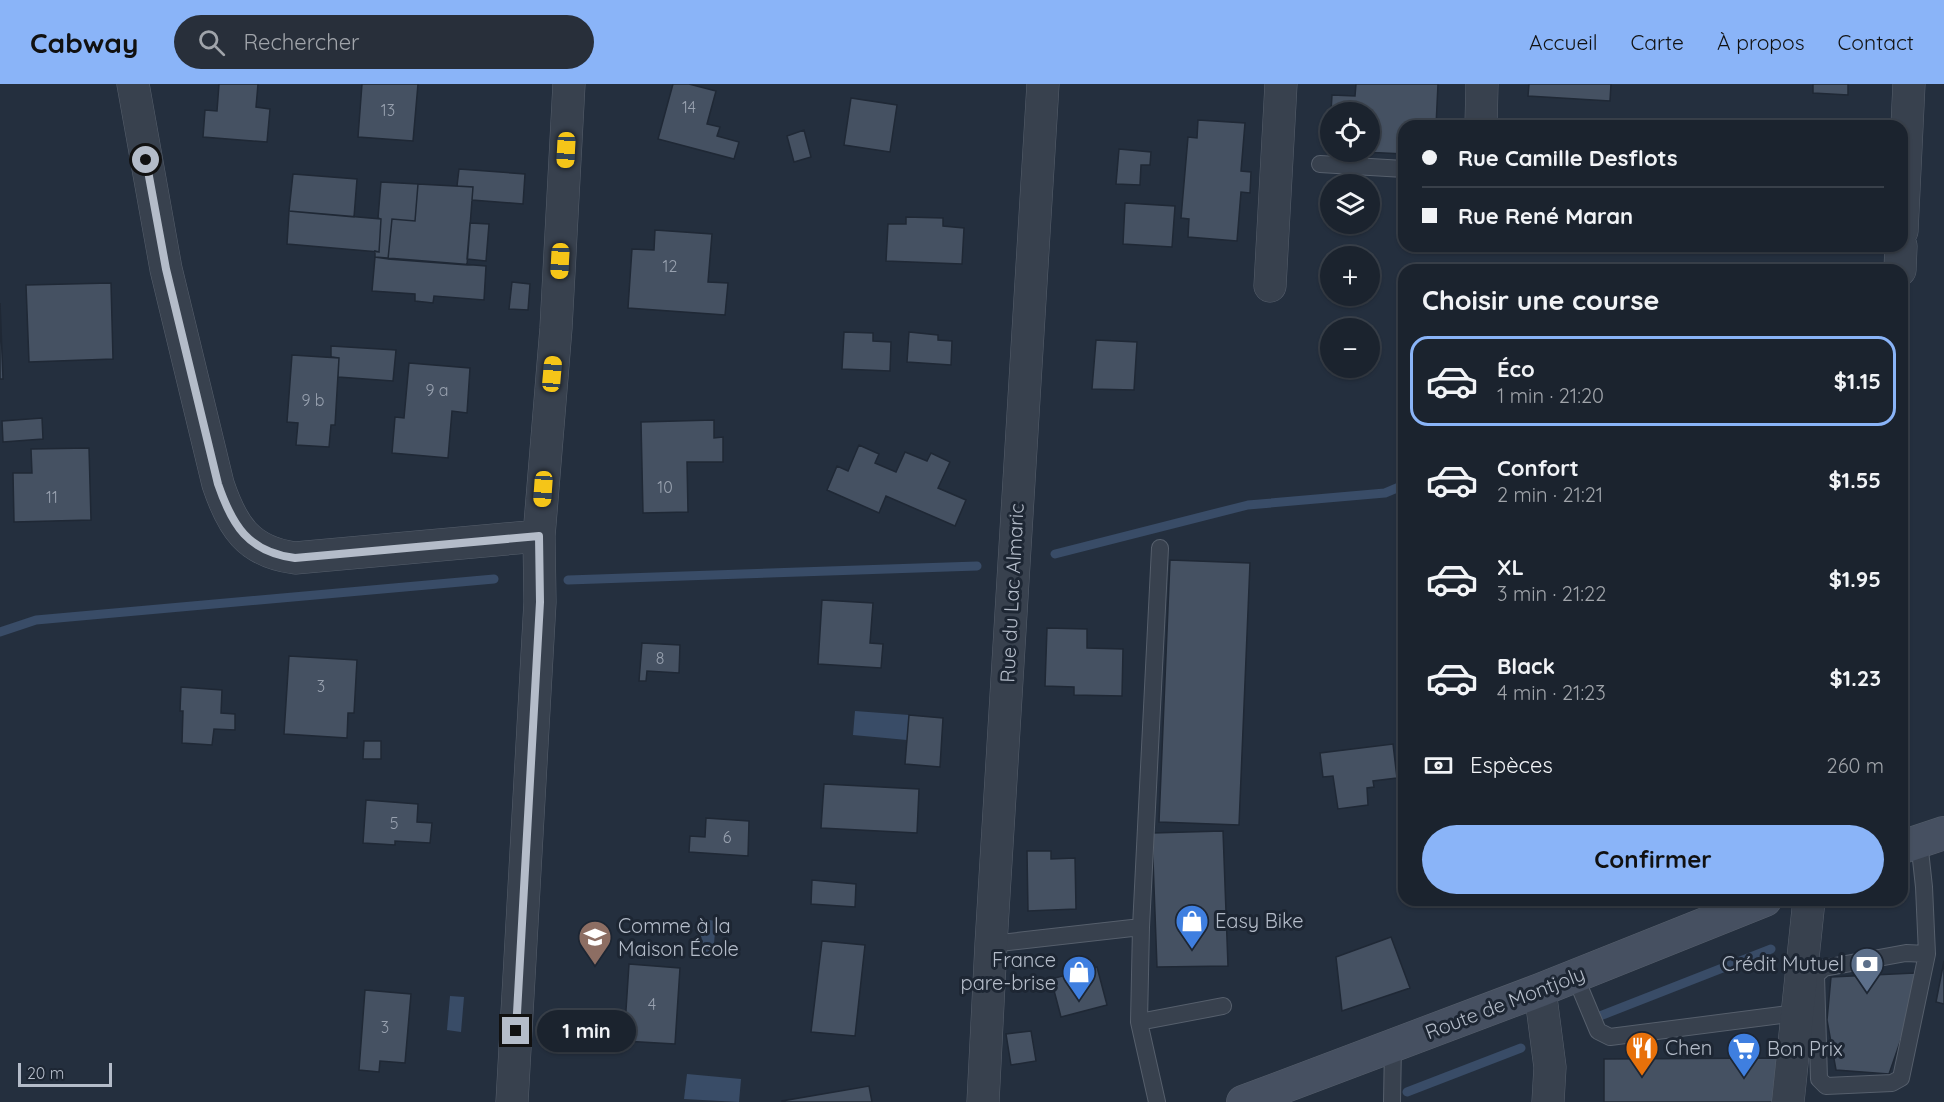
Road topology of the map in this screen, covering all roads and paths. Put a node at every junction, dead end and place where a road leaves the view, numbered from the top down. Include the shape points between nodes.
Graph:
1 (133, 84) edge
2 (569, 84) edge
3 (1042, 84) edge
4 (1281, 84) edge
5 (1482, 84) edge
6 (1909, 84) edge
7 (1481, 120) edge
8 (1907, 120) edge
9 (1320, 164) dead end
10 (1398, 169) edge
11 (1270, 286) dead end
12 (539, 536) junction
13 (1160, 548) dead end
14 (1922, 840) edge
15 (1750, 906) edge
16 (1808, 906) edge
17 (1141, 927) junction
18 (991, 944) junction
19 (1927, 954) junction
20 (1575, 976) junction
21 (1540, 990) junction
22 (1222, 1006) dead end
23 (1797, 1013) junction
24 (1139, 1022) junction
25 (1393, 1045) junction
26 (512, 1102) edge
27 (983, 1102) edge
28 (1157, 1102) edge
29 (1243, 1102) edge
30 (1392, 1102) edge
31 (1548, 1102) edge
32 (1788, 1102) edge

1 - 12 street via 166,269 218,484 230,515 245,537 279,556 295,558
2 - 12 street via 556,328
3 - 18 street, Rue du Lac Almaric
4 - 11 street
5 - 7 street
6 - 8 street
9 - 10 lane
12 - 26 street via 540,602
13 - 17 lane
14 - 19 lane
15 - 20 main road, Route de Montjoly
16 - 23 street
17 - 18 lane
17 - 24 lane
18 - 27 street, Rue du Lac Almaric
19 - 19 lane via 1906,953 1824,968 1815,975 1819,1079 1826,1086 1892,1083 1901,1078
20 - 21 main road, Route de Montjoly
20 - 23 lane via 1598,1031 1610,1037
21 - 25 main road, Route de Montjoly
21 - 31 street via 1550,1067
22 - 24 lane
23 - 32 street
24 - 28 lane
25 - 29 main road, Route de Montjoly
25 - 30 lane

